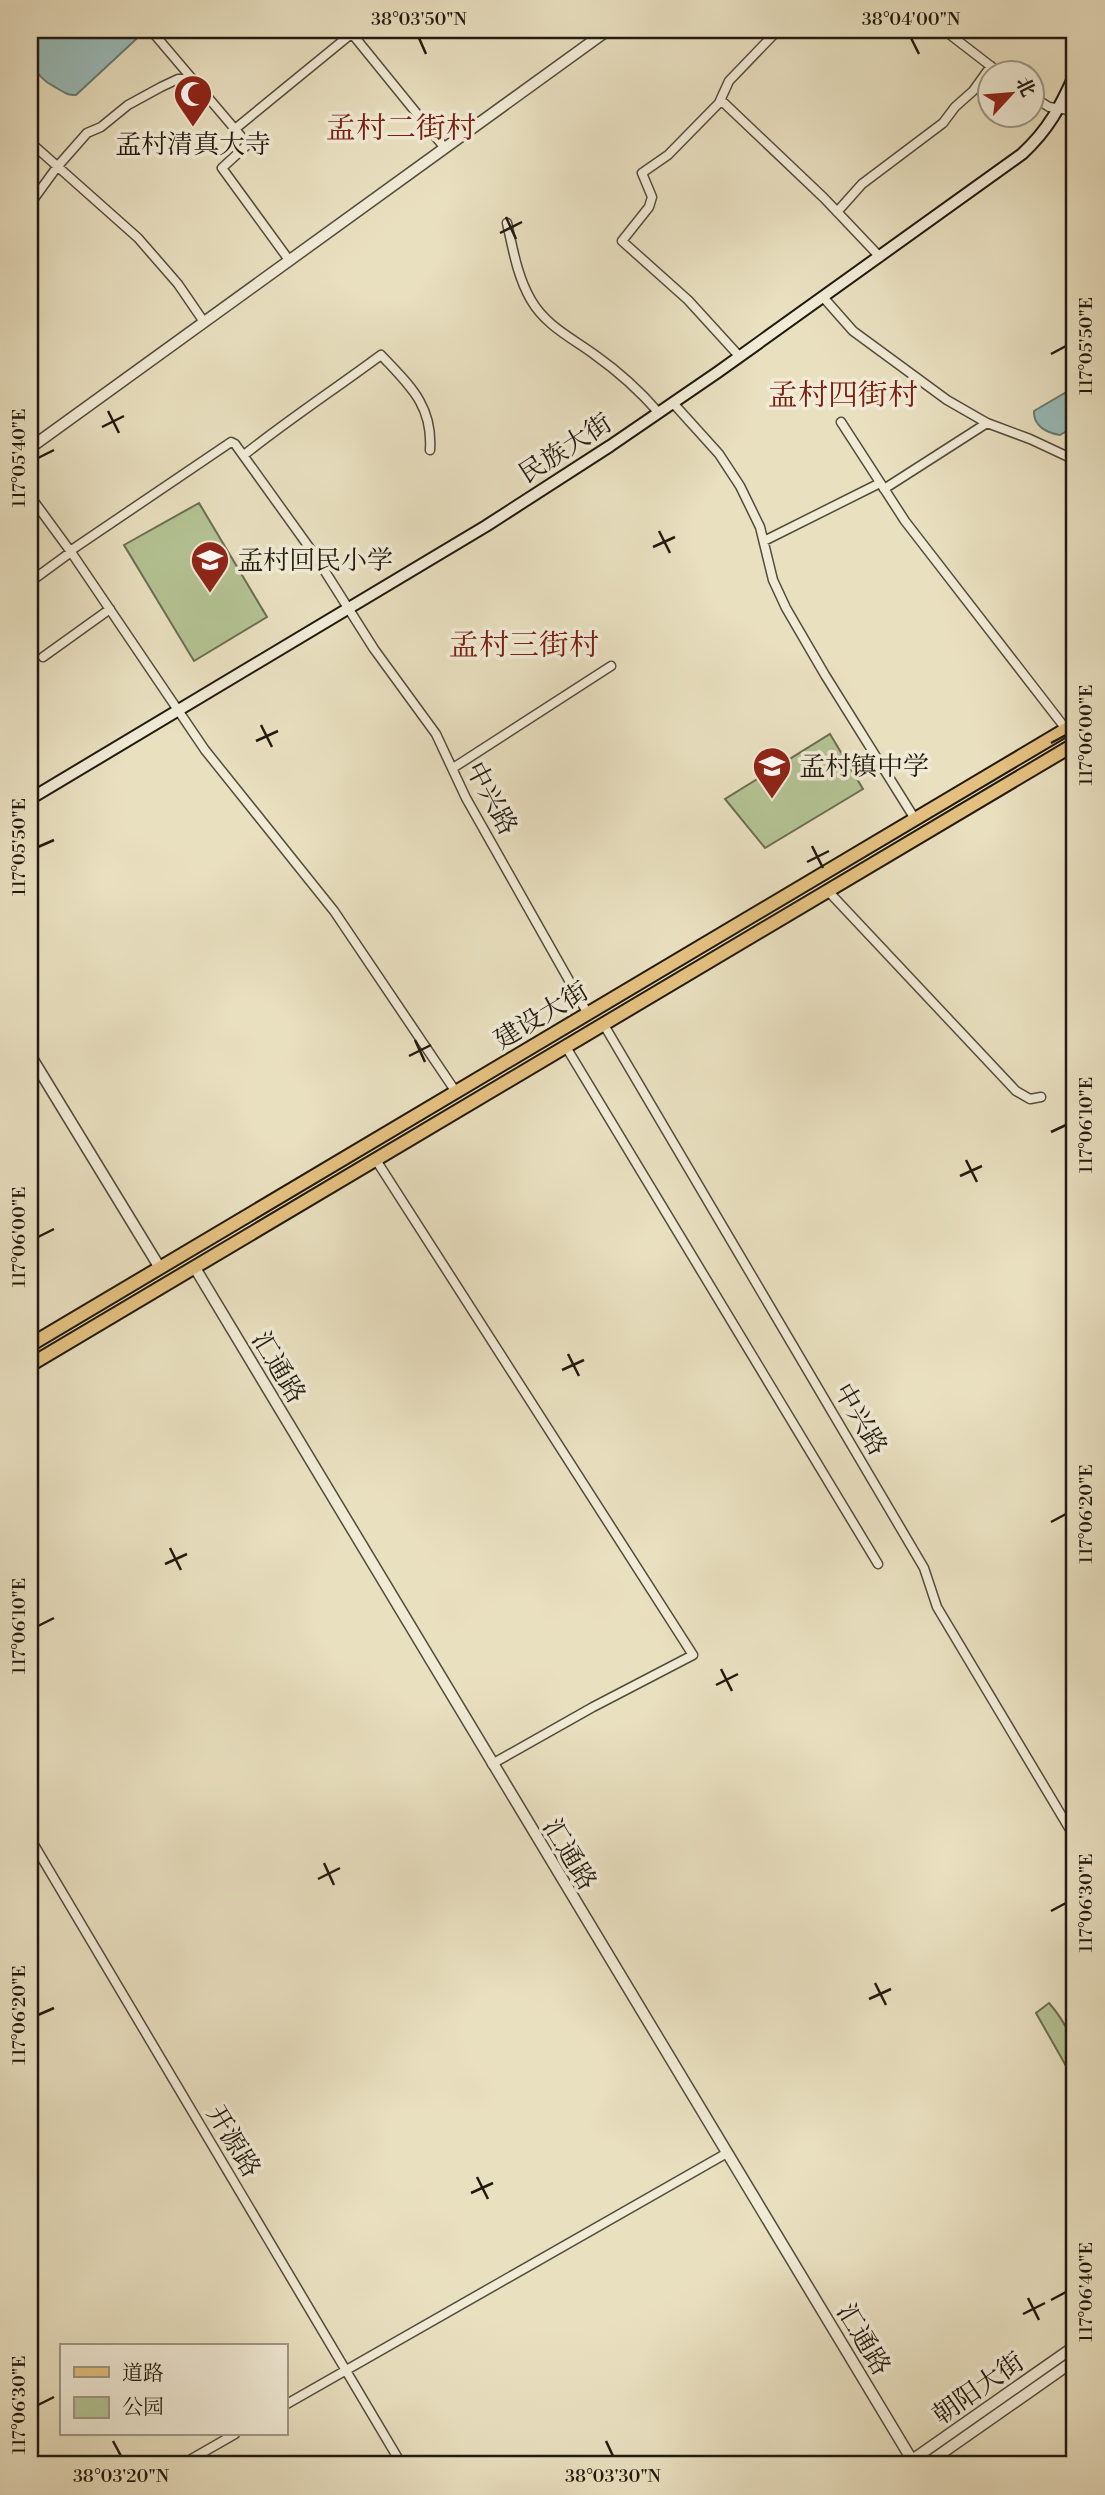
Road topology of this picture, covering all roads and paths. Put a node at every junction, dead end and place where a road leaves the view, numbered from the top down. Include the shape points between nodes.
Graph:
1 (608, 30) edge
2 (778, 30) edge
3 (944, 30) edge
4 (352, 31) edge
5 (155, 35) dead end
6 (983, 60) edge
7 (1075, 74) edge
8 (191, 78) junction
9 (976, 87) edge
10 (719, 103) junction
11 (1046, 105) edge
12 (1059, 109) junction
13 (1075, 111) edge
14 (235, 129) junction
15 (30, 142) edge
16 (444, 147) junction
17 (57, 167) junction
18 (30, 204) edge
19 (837, 212) junction
20 (507, 223) dead end
21 (880, 257) junction
22 (289, 260) junction
23 (823, 298) junction
24 (204, 322) junction
25 (740, 357) junction
26 (673, 403) junction
27 (659, 413) junction
28 (841, 422) dead end
29 (986, 423) junction
30 (30, 448) edge
31 (430, 450) dead end
32 (244, 455) junction
33 (1075, 460) edge
34 (882, 486) junction
35 (30, 496) edge
36 (764, 541) junction
37 (71, 552) junction
38 (30, 582) edge
39 (110, 609) junction
40 (348, 610) junction
41 (43, 657) dead end
42 (611, 666) dead end
43 (178, 711) junction
44 (1070, 726) edge
45 (1075, 744) edge
46 (453, 768) junction
47 (30, 799) edge
48 (915, 819) junction
49 (828, 891) junction
50 (588, 1014) junction
51 (604, 1024) junction
52 (566, 1047) junction
53 (30, 1055) edge
54 (456, 1092) junction
55 (1041, 1097) dead end
56 (376, 1160) junction
57 (160, 1268) junction
58 (195, 1268) junction
59 (30, 1345) edge
60 (30, 1365) edge
61 (878, 1564) dead end
62 (492, 1765) junction
63 (30, 1838) edge
64 (1075, 1838) edge
65 (727, 2153) junction
66 (1075, 2346) edge
67 (1075, 2360) edge
68 (346, 2370) junction
69 (287, 2404) edge
70 (232, 2436) edge
71 (909, 2463) edge
72 (181, 2465) edge
73 (402, 2465) edge
74 (925, 2465) edge

1 - 16 street
2 - 10 street via 729,81
3 - 6 street
4 - 14 street
4 - 16 street
5 - 8 street
7 - 12 main road, 民族大街
8 - 14 street
8 - 17 street via 178,79 128,104 101,128 87,133
9 - 19 street via 943,123 862,184
10 - 19 street
10 - 25 street via 668,155 642,173 652,197 622,241 688,300
11 - 12 street
12 - 13 street
12 - 21 main road, 民族大街 via 1022,154
14 - 22 street via 247,145 222,168
15 - 17 street
16 - 22 street
17 - 18 street
17 - 24 street via 138,238
19 - 21 street
20 - 27 street via 523,285 541,315 610,366
21 - 23 main road, 民族大街
22 - 24 street
23 - 25 main road, 民族大街
23 - 29 street via 876,349
24 - 30 street
25 - 26 main road, 民族大街
26 - 27 main road, 民族大街
26 - 36 street via 730,470
27 - 40 main road, 民族大街
28 - 34 street
29 - 33 street
29 - 34 street
31 - 32 street via 423,404 380,355
32 - 37 street via 231,442
32 - 40 street, 中兴路
34 - 36 street
34 - 44 street via 905,522
35 - 37 street
36 - 48 street via 773,580 786,608
37 - 38 street
37 - 39 street
39 - 41 street
39 - 43 street
40 - 43 main road, 民族大街
40 - 46 street, 中兴路 via 426,718
42 - 46 street
43 - 47 main road, 民族大街
43 - 54 street via 334,911
44 - 48 main road, 建设大街
45 - 49 main road, 建设大街
46 - 50 street, 中兴路
48 - 50 main road, 建设大街
49 - 51 main road, 建设大街
49 - 55 street via 1016,1091 1030,1099
50 - 54 main road, 建设大街
51 - 52 main road, 建设大街
51 - 64 street, 中兴路 via 924,1568 937,1607
52 - 56 main road, 建设大街
52 - 61 street
53 - 57 street
54 - 57 main road, 建设大街
56 - 58 main road, 建设大街
56 - 62 street via 693,1655
57 - 59 main road, 建设大街
58 - 60 main road, 建设大街
58 - 62 street, 汇通路
62 - 65 street, 汇通路
63 - 68 street, 开源路
65 - 68 street
65 - 71 street, 汇通路
66 - 71 street, 朝阳大街
67 - 74 street, 朝阳大街
68 - 69 street
68 - 73 street, 开源路
70 - 72 street

